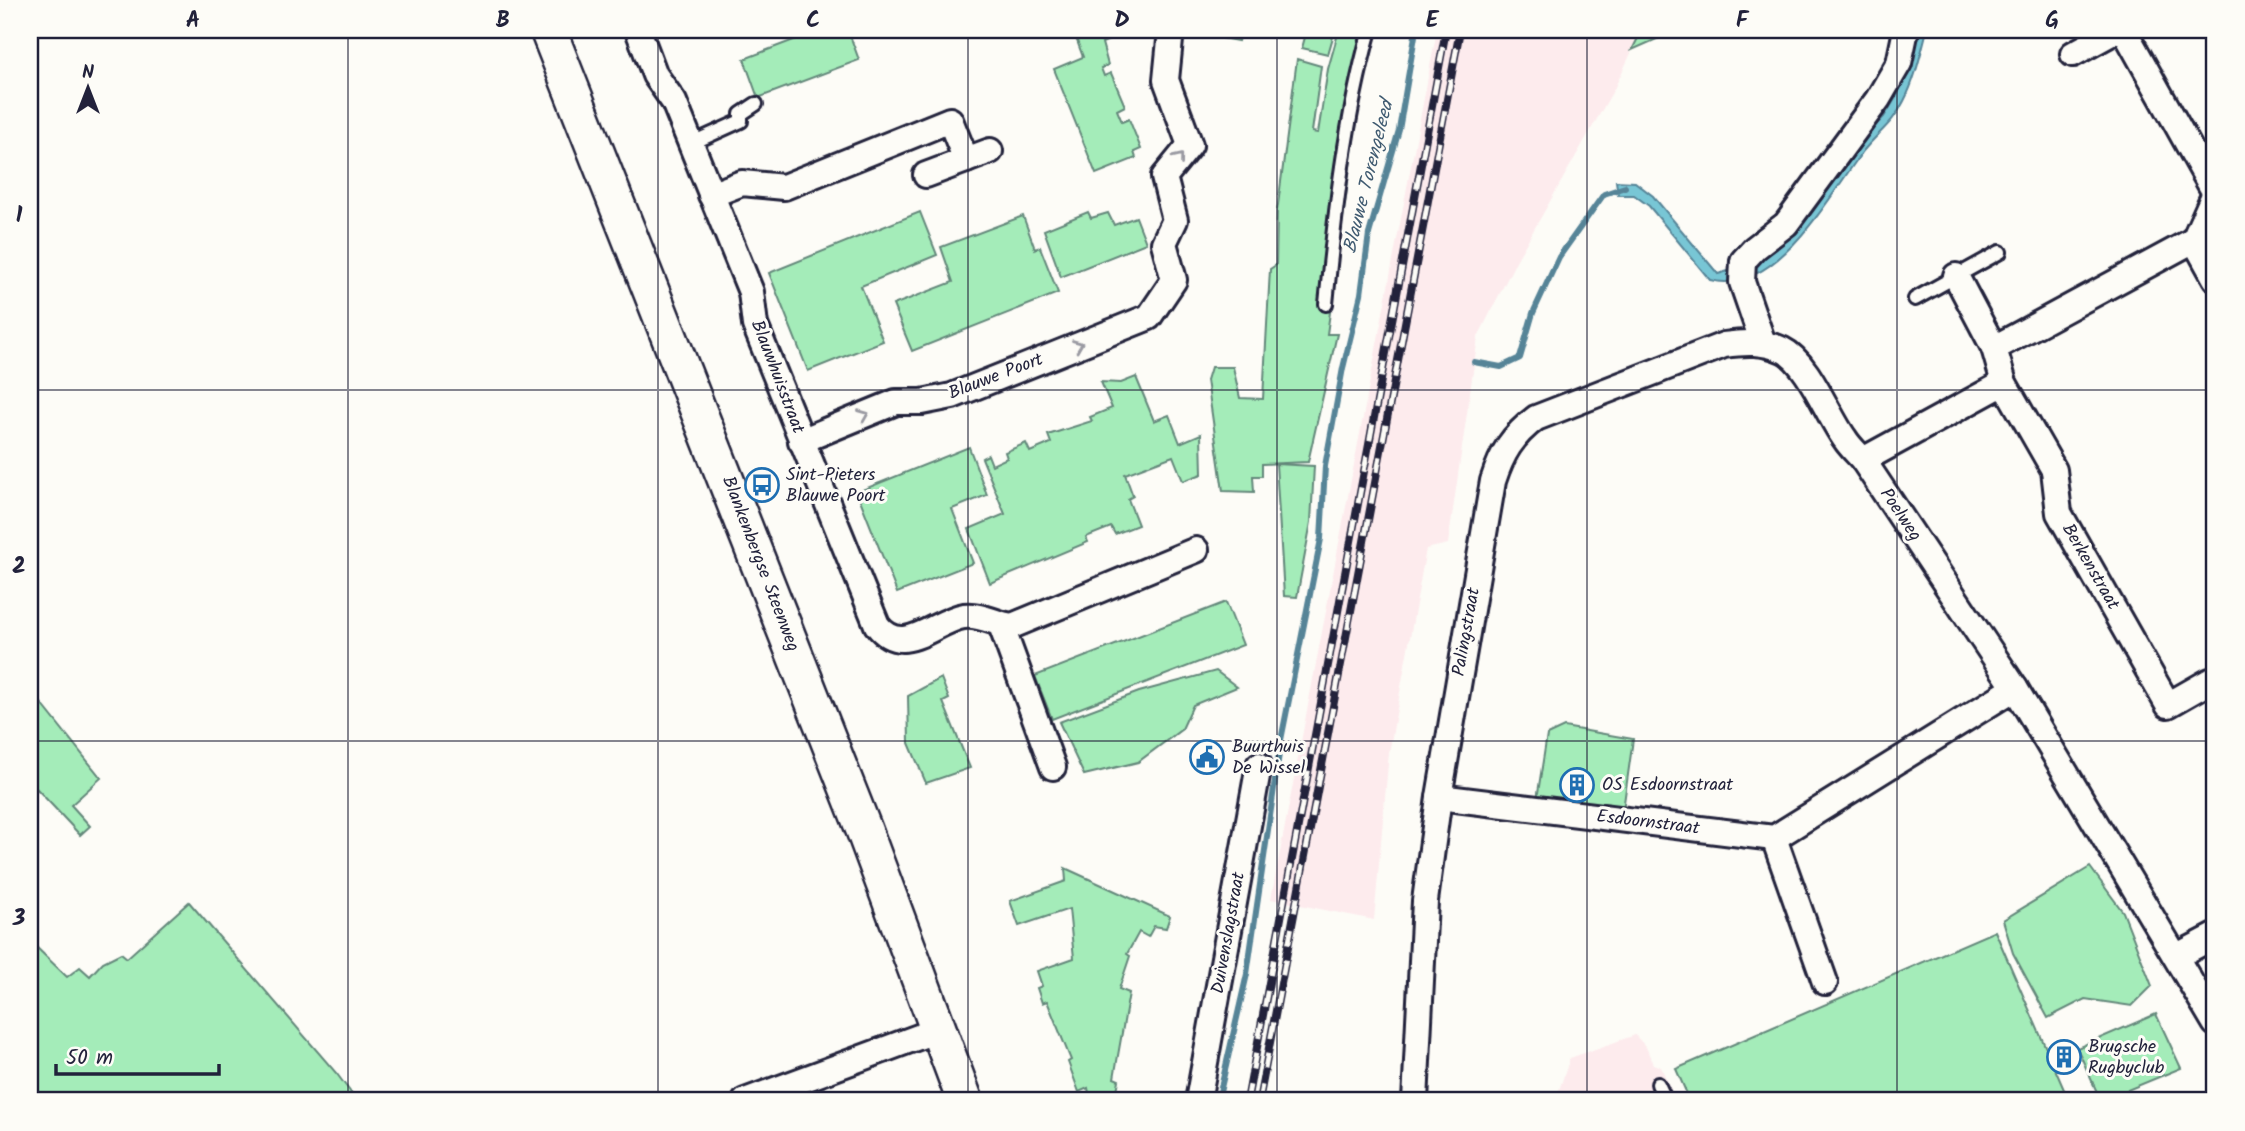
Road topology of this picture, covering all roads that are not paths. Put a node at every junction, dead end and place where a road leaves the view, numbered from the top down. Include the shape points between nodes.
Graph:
1 (548, 30) edge
2 (638, 30) edge
3 (1171, 30) edge
4 (1370, 30) edge
5 (1906, 30) edge
6 (2117, 30) edge
7 (2124, 30) edge
8 (2073, 54) dead end
9 (756, 104) dead end
10 (690, 144) junction
11 (990, 151) dead end
12 (966, 160) junction
13 (926, 175) dead end
14 (2215, 193) edge
15 (711, 195) junction
16 (2194, 240) junction
17 (2000, 251) dead end
18 (1956, 276) junction
19 (2215, 278) edge
20 (1915, 299) dead end
21 (1326, 304) dead end
22 (1763, 343) junction
23 (1994, 348) junction
24 (2004, 383) junction
25 (801, 441) junction
26 (1863, 460) junction
27 (1196, 550) dead end
28 (1001, 625) junction
29 (2210, 681) dead end
30 (2015, 688) junction
31 (1259, 765) dead end
32 (1053, 767) dead end
33 (1439, 797) junction
34 (1774, 838) junction
35 (2215, 936) edge
36 (2177, 956) junction
37 (1825, 982) dead end
38 (2215, 1023) edge
39 (940, 1030) junction
40 (1658, 1084) dead end
41 (745, 1101) edge
42 (965, 1101) edge
43 (1198, 1101) edge
44 (1415, 1101) edge
45 (1666, 1101) edge

1 - 39 main road, Blankenbergse Steenweg
2 - 10 street, Blauwhuisstraat
25 -> 3 street, Blauwe Poort via 896,402 953,396 1149,317 1174,280 1164,243 1175,220 1164,177 1190,145 1166,80
4 - 21 lane via 1358,71
5 - 22 street via 1899,63 1878,99 1786,224 1744,261 1742,282
6 - 8 street
7 - 14 street
9 - 10 lane via 741,114 741,121
10 - 15 street, Blauwhuisstraat
11 - 12 street
12 - 13 street
12 - 15 street via 950,120 784,187 742,183
14 - 16 street
15 - 25 street, Blauwhuisstraat via 751,292 755,325
16 - 19 street
16 - 23 street
17 - 18 lane
18 - 20 lane
18 - 23 street, Berkenstraat
22 - 26 street, Poelweg via 1786,351 1800,365 1845,440
22 - 33 street, Palingstraat via 1724,345 1536,418 1502,452 1493,481
23 - 24 street, Berkenstraat
24 - 26 street
24 - 29 street, Berkenstraat via 2054,470 2059,513 2168,705
25 - 28 street, Blauwhuisstraat via 884,634 905,640 964,616
26 - 30 street, Poelweg
27 - 28 street, Blauwhuisstraat via 1012,626
28 - 32 street
30 - 34 street
30 - 36 street, Poelweg
31 - 43 street, Duivenslagstraat
33 - 34 street, Esdoornstraat
33 - 44 street, Palingstraat via 1425,901
34 - 37 street
35 - 36 street
36 - 38 street, Poelweg
39 - 41 street
39 - 42 main road, Blankenbergse Steenweg
40 - 45 lane

